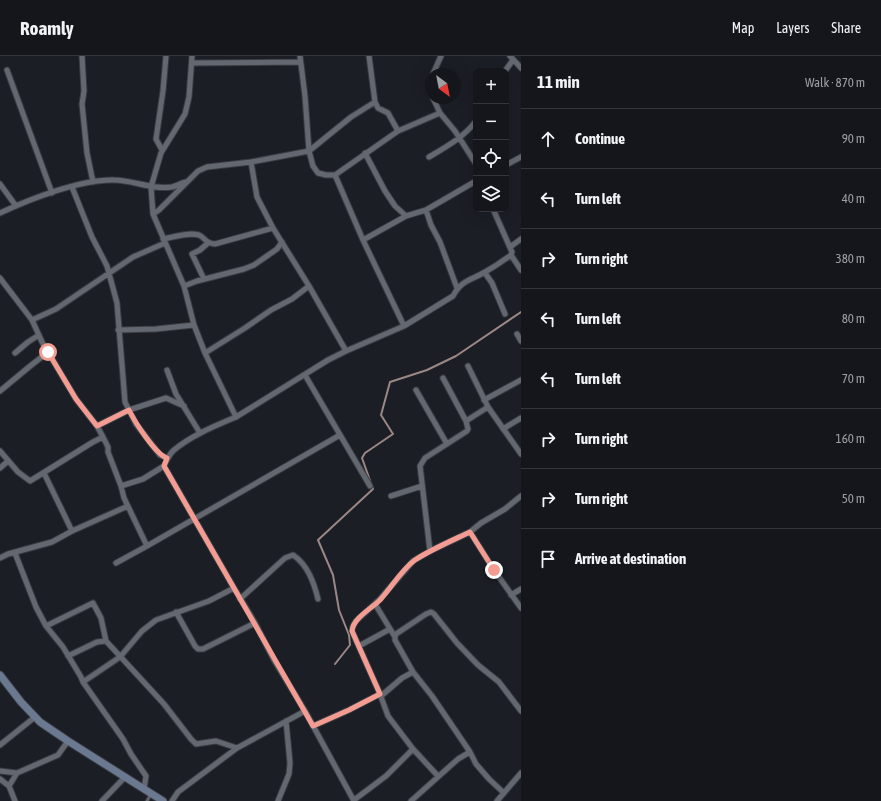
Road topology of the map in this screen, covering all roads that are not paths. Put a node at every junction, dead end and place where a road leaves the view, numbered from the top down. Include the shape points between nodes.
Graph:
1 (82, 56) edge
2 (166, 56) edge
3 (192, 56) edge
4 (258, 56) edge
5 (300, 56) edge
6 (369, 56) edge
7 (441, 56) edge
8 (512, 58) edge
9 (258, 62) junction
10 (300, 62) junction
11 (192, 63) junction
12 (436, 68) edge
13 (507, 68) edge
14 (521, 68) edge
15 (7, 70) dead end
16 (375, 102) junction
17 (436, 104) edge
18 (440, 113) junction
19 (473, 125) edge
20 (398, 131) junction
21 (459, 138) junction
22 (162, 150) junction
23 (309, 151) junction
24 (365, 153) junction
25 (429, 156) dead end
26 (521, 157) edge
27 (473, 159) edge
28 (251, 162) junction
29 (509, 163) edge
30 (335, 175) junction
31 (188, 181) junction
32 (93, 182) junction
33 (473, 183) edge
34 (0, 184) edge
35 (72, 187) junction
36 (151, 187) junction
37 (52, 193) junction
38 (16, 206) junction
39 (426, 210) junction
40 (494, 212) edge
41 (0, 213) edge
42 (153, 214) junction
43 (406, 216) junction
44 (273, 228) junction
45 (521, 239) edge
46 (363, 240) junction
47 (164, 241) junction
48 (282, 242) junction
49 (208, 243) junction
50 (510, 247) junction
51 (511, 255) junction
52 (521, 270) edge
53 (485, 273) junction
54 (108, 274) junction
55 (204, 279) junction
56 (1, 280) edge
57 (184, 286) junction
58 (309, 286) junction
59 (457, 288) junction
60 (505, 314) dead end
61 (32, 320) junction
62 (194, 325) junction
63 (404, 326) junction
64 (118, 330) junction
65 (517, 334) dead end
66 (40, 335) junction
67 (521, 341) edge
68 (346, 351) junction
69 (48, 352) junction
70 (205, 353) junction
71 (15, 354) dead end
72 (468, 366) dead end
73 (166, 370) dead end
74 (305, 375) junction
75 (443, 378) dead end
76 (521, 380) edge
77 (416, 390) dead end
78 (0, 391) edge
79 (484, 400) junction
80 (184, 406) junction
81 (488, 407) junction
82 (129, 410) junction
83 (236, 417) junction
84 (521, 418) edge
85 (466, 421) junction
86 (97, 426) junction
87 (504, 429) junction
88 (200, 433) junction
89 (340, 435) junction
90 (103, 438) junction
91 (447, 444) junction
92 (0, 451) edge
93 (521, 454) edge
94 (167, 458) junction
95 (8, 461) junction
96 (164, 466) junction
97 (0, 468) edge
98 (44, 473) junction
99 (121, 486) junction
100 (370, 486) dead end
101 (422, 486) junction
102 (391, 496) dead end
103 (521, 496) edge
104 (128, 506) junction
105 (195, 519) junction
106 (72, 531) junction
107 (470, 532) junction
108 (147, 546) junction
109 (430, 551) junction
110 (16, 553) junction
111 (0, 558) edge
112 (116, 563) dead end
113 (234, 588) junction
114 (521, 589) edge
115 (511, 595) junction
116 (240, 598) junction
117 (318, 599) dead end
118 (375, 604) junction
119 (521, 608) edge
120 (176, 612) junction
121 (255, 623) junction
122 (46, 626) junction
123 (390, 629) junction
124 (395, 637) junction
125 (106, 641) junction
126 (359, 646) junction
127 (68, 656) junction
128 (120, 657) junction
129 (413, 672) junction
130 (0, 675) edge
131 (82, 682) junction
132 (381, 695) junction
133 (305, 711) junction
134 (521, 711) edge
135 (35, 717) junction
136 (286, 721) junction
137 (313, 726) junction
138 (68, 741) junction
139 (0, 745) edge
140 (237, 748) junction
141 (413, 749) junction
142 (470, 752) junction
143 (0, 771) edge
144 (18, 772) junction
145 (521, 774) edge
146 (438, 776) junction
147 (125, 777) junction
148 (0, 779) edge
149 (9, 786) junction
150 (144, 789) junction
151 (504, 793) junction
152 (151, 794) junction
153 (15, 801) edge
154 (102, 801) edge
155 (147, 801) edge
156 (163, 801) edge
157 (172, 801) edge
158 (278, 801) edge
159 (354, 801) edge
160 (411, 801) edge
161 (497, 801) edge

1 - 32 street via 82,104
2 - 22 street via 156,139
3 - 11 street
4 - 9 street
5 - 10 street
6 - 16 street
7 - 12 street
8 - 13 street
8 - 14 street
9 - 10 street
9 - 11 street
10 - 23 street
11 - 22 street via 185,114
15 - 37 street
16 - 20 street via 378,108 388,112
16 - 23 street via 351,117
17 - 18 street
18 - 20 street
18 - 21 street
19 - 21 street
20 - 24 street
21 - 25 street
21 - 27 street
22 - 36 street
23 - 28 street
23 - 30 street via 318,173
24 - 30 street
24 - 43 street via 384,191
26 - 29 street
28 - 31 street via 207,166
28 - 44 street via 257,197
30 - 46 street
31 - 36 street via 172,187
31 - 42 street
32 - 35 street
32 - 36 street via 114,180
33 - 39 street
34 - 38 street
35 - 37 street
35 - 54 street via 107,266
36 - 42 street
37 - 38 street
38 - 41 street
39 - 43 street
39 - 59 street
40 - 50 street
42 - 47 street
43 - 46 street
44 - 48 street
44 - 49 street via 220,243
45 - 50 street
46 - 63 street
47 - 49 street via 192,234 200,236
47 - 54 street
47 - 57 street
48 - 55 street via 277,249 254,265
48 - 58 street
49 - 55 street via 192,254
50 - 51 street
51 - 52 street
51 - 53 street
53 - 59 street
53 - 60 street
54 - 61 street via 56,309
54 - 64 street via 116,303
55 - 57 street
56 - 61 street
57 - 62 street
58 - 68 street
58 - 70 street
59 - 63 street via 453,296
61 - 66 street
62 - 64 street
62 - 70 street
63 - 68 street
64 - 82 street via 123,389
65 - 67 street
66 - 69 street
66 - 71 street
68 - 74 street
69 - 78 street
69 - 86 street via 76,399
70 - 83 street
72 - 79 street
73 - 80 street
74 - 83 street
74 - 89 street
75 - 85 street
76 - 79 street
77 - 91 street
79 - 81 street
80 - 82 street via 166,398
80 - 88 street
81 - 85 street
81 - 87 street
82 - 86 street
82 - 94 street via 136,424 160,455
83 - 88 street
84 - 87 street
85 - 91 street via 467,431
86 - 90 street
87 - 93 street
88 - 94 street via 173,450
89 - 100 street
89 - 105 street
90 - 98 street
90 - 99 street
91 - 101 street via 422,462
92 - 95 street
94 - 96 street
95 - 97 street
95 - 98 street via 30,481
96 - 99 street via 143,479
96 - 105 street
98 - 106 street
99 - 104 street
101 - 102 street
101 - 109 street
103 - 107 street
104 - 106 street
104 - 108 street
105 - 108 street
105 - 113 street
106 - 110 street via 52,542
107 - 109 street
107 - 115 street
108 - 112 street
109 - 118 street via 413,562
110 - 111 street
110 - 122 street via 36,607
113 - 116 street
113 - 120 street via 209,601
114 - 115 street
115 - 119 street
116 - 117 street via 285,558 294,555 312,579
116 - 121 street
118 - 123 street
118 - 126 street via 352,626
120 - 121 street via 198,649 203,649
120 - 128 street via 156,620 142,631
121 - 133 street
122 - 125 street via 93,603 102,618
122 - 127 street
123 - 124 street
123 - 126 street
124 - 129 street
124 - 134 street via 431,612 457,644 499,682
125 - 127 street via 96,642
125 - 128 street
126 - 132 street
127 - 131 street
128 - 131 street
128 - 140 street via 154,692 196,744 216,741
129 - 132 street
129 - 142 street
130 - 135 main road
131 - 150 street via 146,776
132 - 137 street
132 - 141 street via 388,716
133 - 136 street
133 - 137 street
135 - 138 main road
135 - 139 street
136 - 140 street
136 - 158 street via 289,774
137 - 159 street
138 - 144 street via 58,755
138 - 147 main road
140 - 157 street via 178,792
141 - 146 street
141 - 159 street via 386,776
142 - 146 street
142 - 151 street via 476,764
143 - 144 street
144 - 149 street
145 - 151 street
146 - 160 street
147 - 150 main road
147 - 154 street
148 - 149 street
149 - 153 street
150 - 152 main road
151 - 161 street
152 - 155 lane
152 - 156 main road

